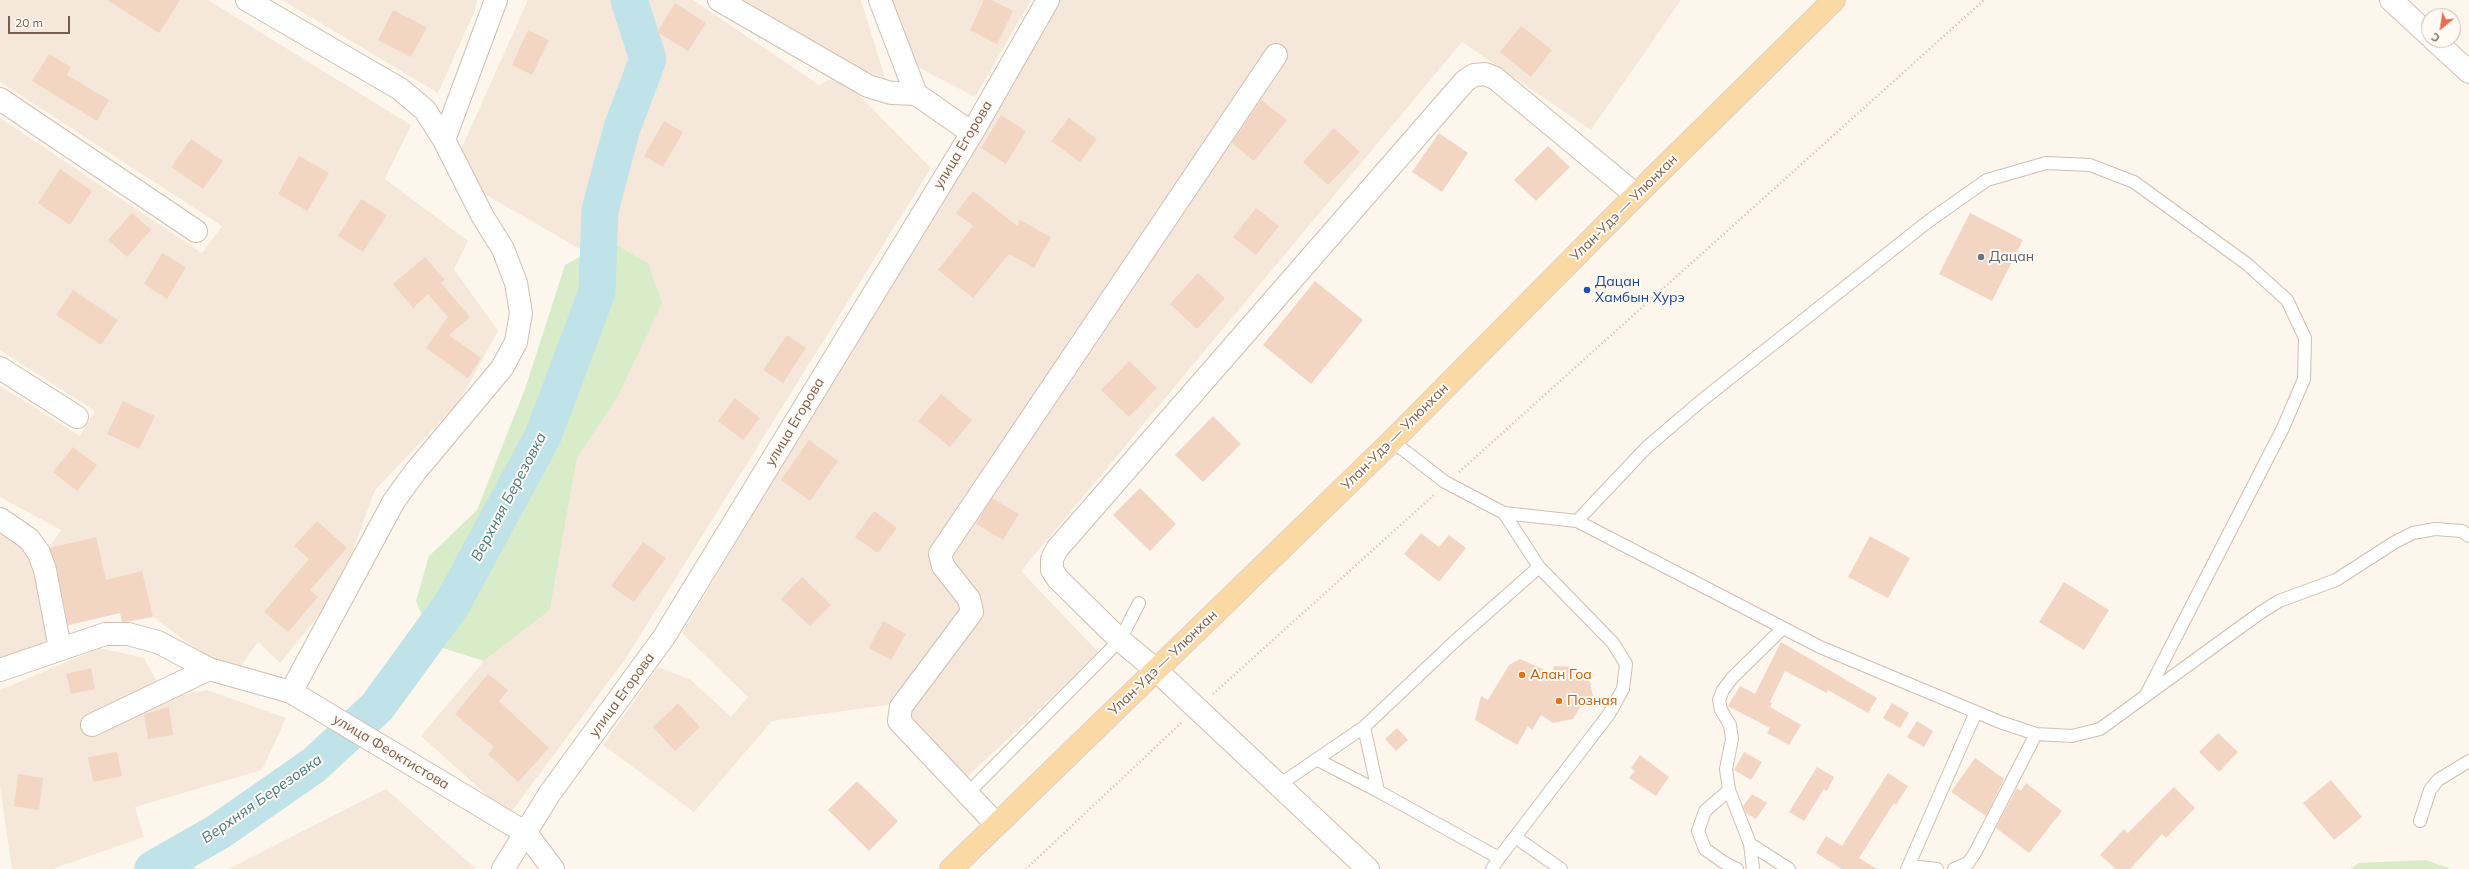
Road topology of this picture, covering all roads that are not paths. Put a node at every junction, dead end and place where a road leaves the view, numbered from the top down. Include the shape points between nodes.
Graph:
1 (247, 0) edge
2 (496, 0) edge
3 (719, 0) edge
4 (880, 0) edge
5 (1048, 0) edge
6 (1834, 0) edge
7 (2391, 0) edge
8 (2421, 28) edge
9 (2443, 48) edge
10 (1276, 56) dead end
11 (2469, 72) edge
12 (916, 94) junction
13 (0, 99) edge
14 (972, 133) junction
15 (444, 140) junction
16 (1636, 195) junction
17 (196, 231) dead end
18 (0, 368) edge
19 (77, 416) dead end
20 (1392, 442) junction
21 (1504, 513) junction
22 (0, 519) edge
23 (1577, 521) junction
24 (2469, 536) edge
25 (1539, 567) junction
26 (1139, 604) dead end
27 (1782, 629) junction
28 (1120, 640) junction
29 (60, 648) junction
30 (209, 669) junction
31 (0, 670) edge
32 (1156, 670) junction
33 (291, 692) junction
34 (2146, 695) junction
35 (1976, 712) junction
36 (92, 725) dead end
37 (1364, 727) junction
38 (2036, 734) junction
39 (1318, 760) junction
40 (2469, 760) edge
41 (1279, 785) junction
42 (1729, 790) junction
43 (1378, 791) junction
44 (967, 794) junction
45 (2420, 821) dead end
46 (996, 824) junction
47 (526, 833) junction
48 (1515, 837) junction
49 (1750, 844) junction
50 (1499, 858) junction
51 (1720, 865) edge
52 (1908, 867) edge
53 (503, 869) edge
54 (553, 869) edge
55 (951, 869) edge
56 (1368, 869) edge
57 (1492, 869) edge
58 (1561, 869) edge
59 (1737, 869) edge
60 (1753, 869) edge
61 (1790, 869) edge
62 (1937, 869) edge
63 (1954, 869) edge

1 - 15 street via 400,89 425,110
2 - 15 street
3 - 12 street via 868,86 891,93
4 - 12 street
5 - 14 street, улица Егорова
6 - 16 main road, Улан-Удэ — Улюнхан
7 - 8 street
9 - 11 street
10 - 44 street via 942,548 940,560 969,599 972,612 901,708 899,722
12 - 14 street
13 - 17 street
14 - 47 street, улица Егорова via 664,637 550,793
15 - 33 street via 483,217 503,249 516,283 521,313 516,342 502,368 394,501
16 - 20 main road, Улан-Удэ — Улюнхан
16 - 28 street via 1495,78 1485,74 1474,75 1465,81 1057,549 1052,564 1058,579
18 - 19 street
20 - 21 lane via 1447,483
20 - 32 main road, Улан-Удэ — Улюнхан
21 - 23 lane
21 - 25 lane
22 - 29 street via 29,539 39,553 45,570
23 - 27 lane
23 - 34 lane via 1647,447 1701,401 1987,180 2046,163 2090,165 2134,182 2247,264 2287,300 2305,338 2304,379 2286,421
24 - 34 lane via 2462,531 2435,529 2413,533 2336,580 2279,601
25 - 37 lane via 1454,642
25 - 48 lane via 1612,643 1626,664 1623,689 1609,714
26 - 28 lane
27 - 35 lane
27 - 42 lane via 1732,678 1719,700 1721,710 1730,725 1732,739 1726,769
28 - 32 street
28 - 44 lane
29 - 30 street, улица Феоктистова via 105,634 128,634 158,642
29 - 31 street, улица Феоктистова
30 - 33 street, улица Феоктистова
30 - 36 street
32 - 41 street
32 - 46 main road, Улан-Удэ — Улюнхан
33 - 47 street, улица Феоктистова
34 - 38 lane via 2100,729 2072,736
35 - 38 lane
35 - 52 lane
37 - 39 lane
37 - 43 lane
38 - 63 lane via 1976,853 1968,863
39 - 41 lane
39 - 43 lane
40 - 45 lane via 2438,780 2430,790
41 - 56 street
42 - 49 lane
42 - 51 lane via 1705,811 1698,831 1705,849
43 - 50 lane
44 - 46 street
46 - 55 main road, Улан-Удэ — Улюнхан
47 - 53 street, улица Егорова
47 - 54 street, улица Феоктистова
48 - 50 lane
48 - 58 lane
49 - 60 lane
49 - 61 lane
50 - 57 lane
51 - 59 lane
52 - 62 lane

